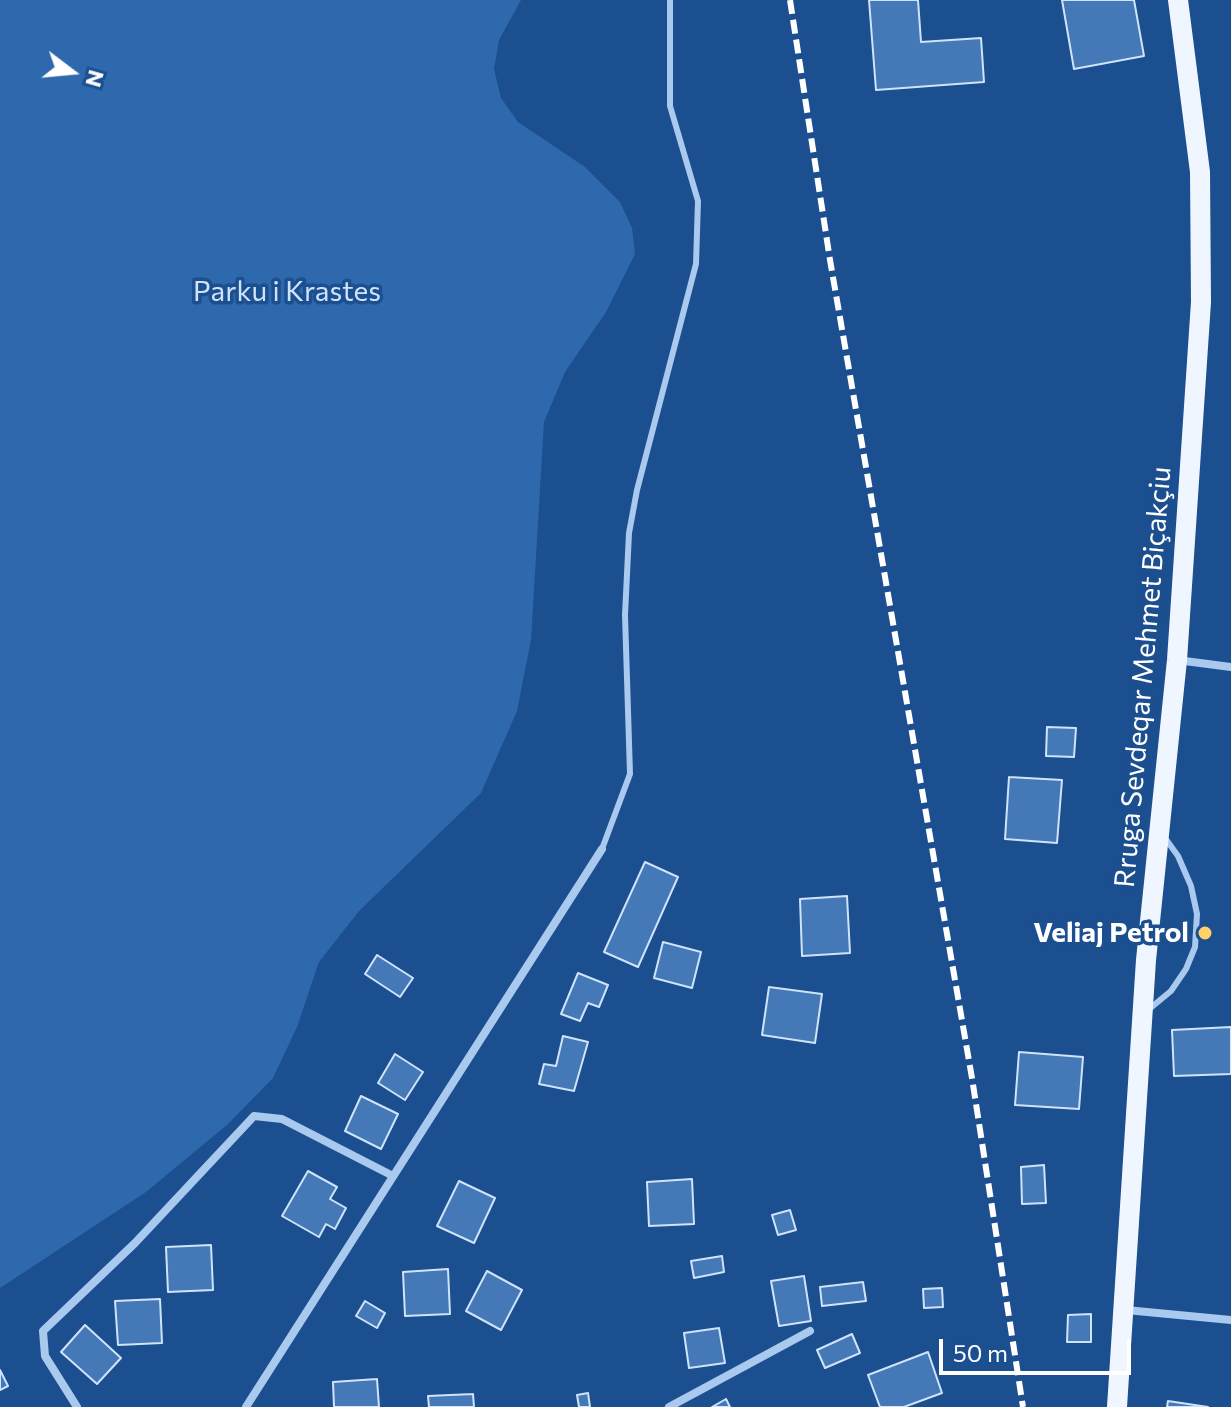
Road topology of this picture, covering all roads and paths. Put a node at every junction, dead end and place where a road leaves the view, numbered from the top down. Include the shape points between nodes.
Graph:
1 (670, 0) edge
2 (1178, 0) edge
3 (1177, 660) junction
4 (1231, 667) edge
5 (1159, 831) junction
6 (602, 849) joint
7 (1143, 1015) junction
8 (393, 1176) junction
9 (1126, 1310) junction
10 (1231, 1320) edge
11 (810, 1331) dead end
12 (77, 1407) edge
13 (246, 1407) edge
14 (669, 1407) edge
15 (1117, 1407) edge

1 - 6 lane via 670,106 698,201 696,264 629,533 625,615 630,774
2 - 3 main road, Rruga Sevdeqar Mehmet Biçakçiu via 1200,172 1201,302
3 - 4 street
3 - 5 main road, Rruga Sevdeqar Mehmet Biçakçiu
5 - 7 main road, Rruga Sevdeqar Mehmet Biçakçiu
5 - 7 lane via 1191,886 1197,914 1195,947 1171,991
6 - 8 street
7 - 9 main road, Rruga Sevdeqar Mehmet Biçakçiu
8 - 12 street via 282,1119 254,1116 135,1243 43,1331 45,1356
8 - 13 street
9 - 10 street
9 - 15 main road, Rruga Sevdeqar Mehmet Biçakçiu
11 - 14 street

